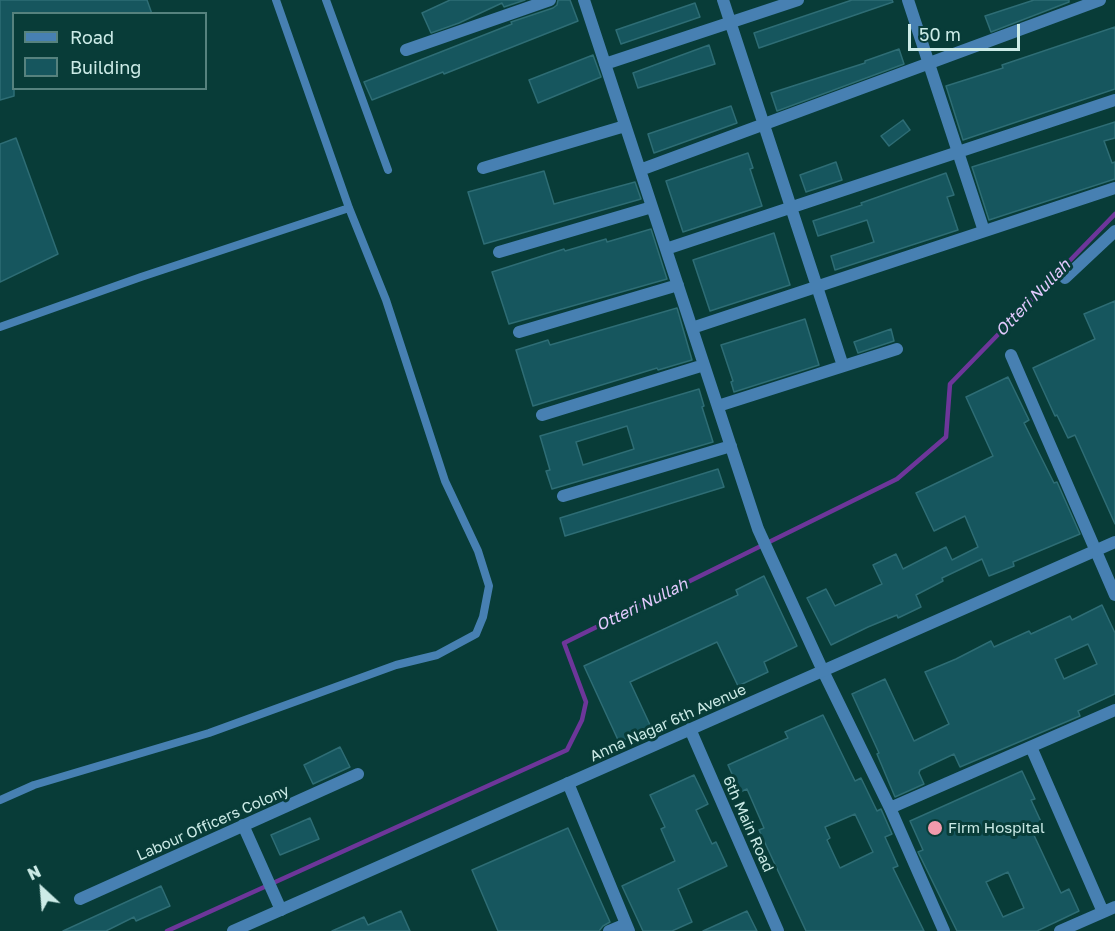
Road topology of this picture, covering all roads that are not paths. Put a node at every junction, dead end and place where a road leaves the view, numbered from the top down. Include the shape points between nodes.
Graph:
1 (276, 0) edge
2 (326, 0) edge
3 (550, 0) edge
4 (584, 0) edge
5 (723, 0) edge
6 (798, 0) edge
7 (908, 0) edge
8 (1100, 0) edge
9 (731, 22) junction
10 (406, 50) dead end
11 (929, 61) junction
12 (605, 64) junction
13 (1115, 100) edge
14 (764, 125) junction
15 (625, 126) junction
16 (958, 152) junction
17 (483, 168) dead end
18 (388, 170) dead end
19 (640, 170) junction
20 (1115, 188) edge
21 (652, 207) junction
22 (791, 207) junction
23 (349, 208) junction
24 (984, 231) junction
25 (1115, 231) edge
26 (666, 249) junction
27 (499, 252) dead end
28 (1065, 278) dead end
29 (678, 285) junction
30 (817, 287) junction
31 (0, 327) edge
32 (692, 328) junction
33 (519, 332) dead end
34 (897, 349) dead end
35 (1011, 354) dead end
36 (704, 365) junction
37 (843, 366) junction
38 (718, 406) junction
39 (542, 415) dead end
40 (731, 446) junction
41 (563, 496) dead end
42 (1115, 542) edge
43 (1096, 550) junction
44 (1115, 595) edge
45 (823, 671) junction
46 (1115, 710) edge
47 (690, 729) junction
48 (1030, 747) junction
49 (358, 774) dead end
50 (568, 783) junction
51 (0, 800) edge
52 (890, 808) junction
53 (243, 825) junction
54 (80, 899) dead end
55 (281, 910) junction
56 (1109, 910) edge
57 (627, 927) edge
58 (233, 931) edge
59 (609, 931) edge
60 (778, 931) edge
61 (944, 931) edge
62 (1060, 931) edge

1 - 23 lane
2 - 18 lane
3 - 10 street
4 - 12 street
5 - 9 street
6 - 9 street
7 - 11 street
8 - 11 street
9 - 12 street
9 - 14 street
11 - 14 street
11 - 16 street
12 - 15 street
13 - 16 street
14 - 19 street
14 - 22 street
15 - 17 street
15 - 19 street
16 - 22 street
16 - 24 street
19 - 21 street
20 - 24 street
21 - 26 street
21 - 27 street
22 - 26 street
22 - 30 street
23 - 31 lane
23 - 51 lane via 386,300 445,481 478,551 489,586 476,634 437,655 396,665 209,733 34,785
24 - 30 street
25 - 28 street
26 - 29 street
29 - 32 street
29 - 33 street
30 - 32 street
30 - 37 street
32 - 36 street
34 - 37 street
35 - 43 street
36 - 38 street
36 - 39 street
37 - 38 street
38 - 40 street
40 - 41 street
40 - 45 street via 758,529
42 - 43 street, Anna Nagar 6th Avenue
43 - 44 street
43 - 45 street, Anna Nagar 6th Avenue
45 - 47 street, Anna Nagar 6th Avenue
45 - 52 street
46 - 48 street
47 - 50 street, Anna Nagar 6th Avenue
47 - 60 street, 6th Main Road
48 - 52 street
48 - 56 street
49 - 53 street, Labour Officers Colony
50 - 55 street, Anna Nagar 6th Avenue
50 - 57 street
52 - 61 street
53 - 54 street, Labour Officers Colony
53 - 55 street
55 - 58 street, Anna Nagar 6th Avenue
56 - 62 street
57 - 59 street

